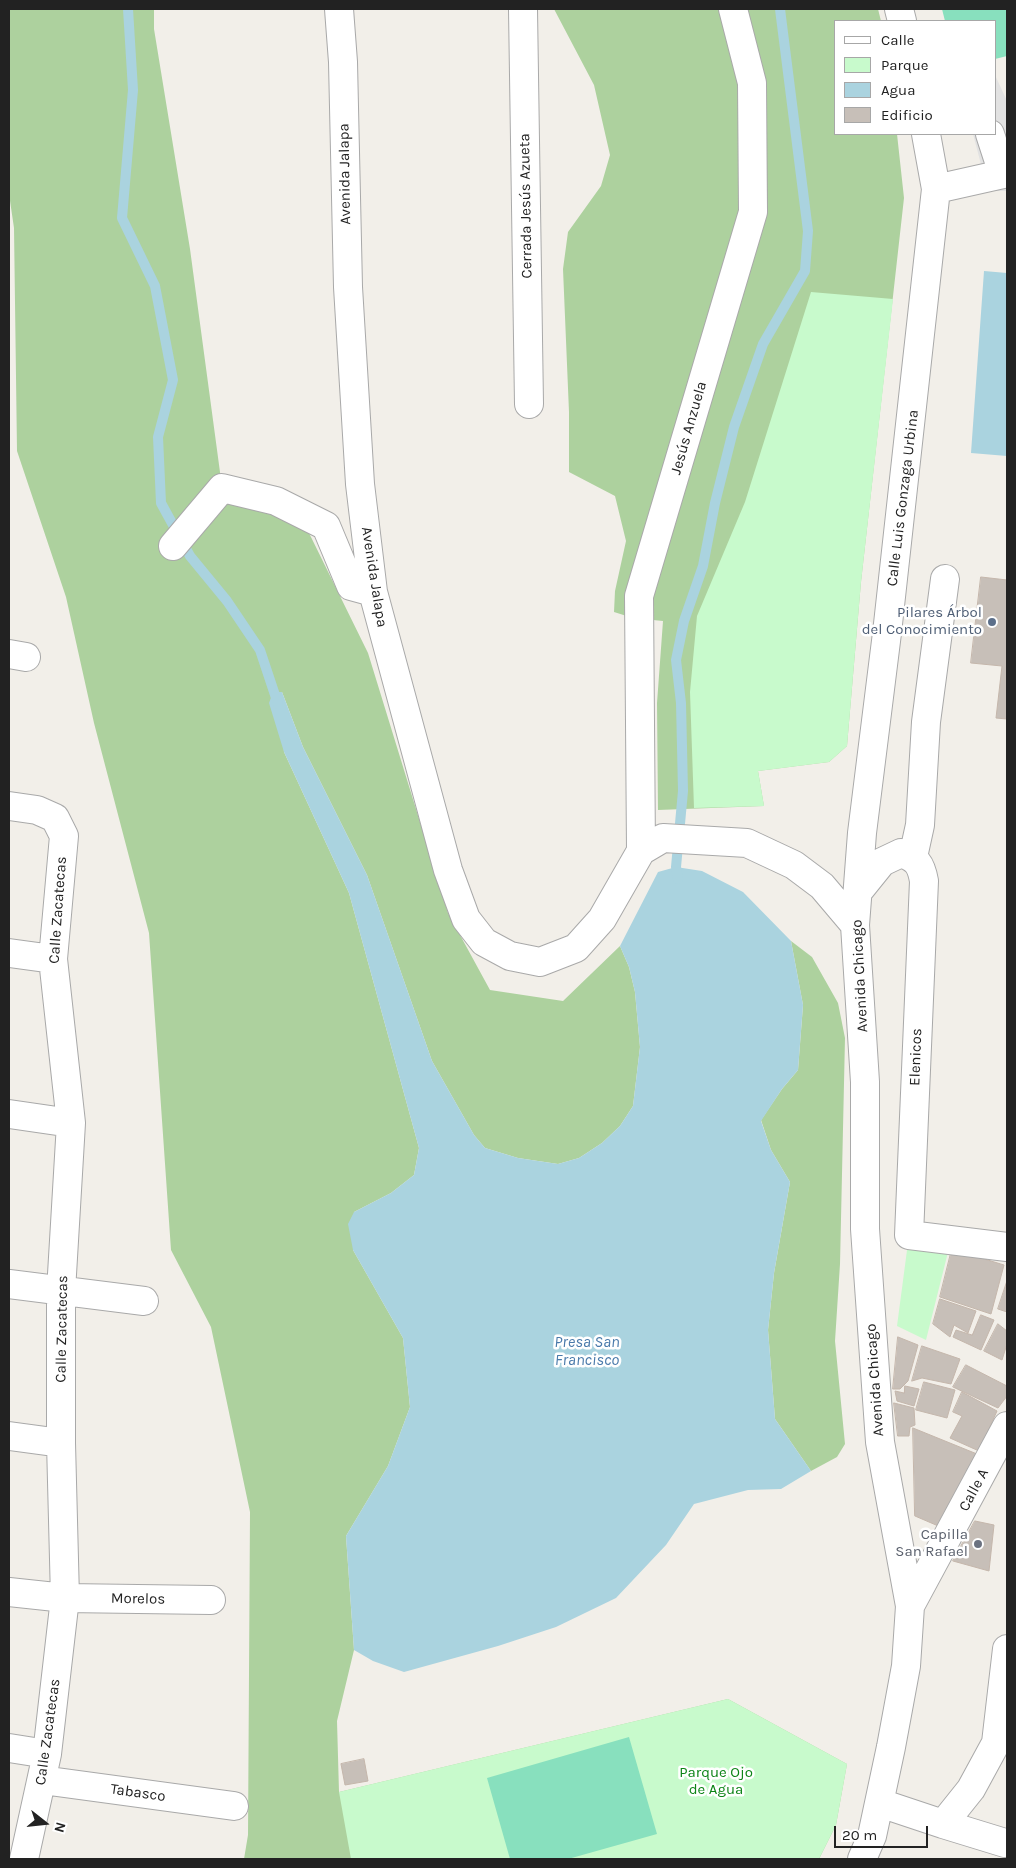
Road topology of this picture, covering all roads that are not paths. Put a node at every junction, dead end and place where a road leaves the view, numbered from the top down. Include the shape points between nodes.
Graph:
1 (339, 9) edge
2 (523, 9) edge
3 (732, 9) edge
4 (926, 135) edge
5 (990, 135) edge
6 (1005, 173) edge
7 (936, 189) junction
8 (529, 404) dead end
9 (173, 546) dead end
10 (945, 579) dead end
11 (373, 592) junction
12 (9, 806) edge
13 (652, 844) junction
14 (913, 857) junction
15 (857, 893) junction
16 (855, 925) junction
17 (9, 953) edge
18 (53, 959) junction
19 (9, 1114) edge
20 (71, 1124) junction
21 (1007, 1247) edge
22 (9, 1284) edge
23 (61, 1292) junction
24 (144, 1301) dead end
25 (1007, 1426) edge
26 (9, 1436) edge
27 (61, 1443) junction
28 (9, 1592) edge
29 (66, 1598) junction
30 (211, 1600) dead end
31 (910, 1606) junction
32 (1007, 1649) edge
33 (9, 1748) edge
34 (44, 1767) junction
35 (880, 1802) junction
36 (234, 1806) dead end
37 (943, 1824) junction
38 (1004, 1843) dead end
39 (24, 1859) edge
40 (862, 1859) edge

1 - 11 street, Avenida Jalapa via 348,297 360,484
2 - 8 street, Cerrada Jesús Azueta
3 - 13 street, Jesús Anzuela via 752,83 752,212 639,596
4 - 7 street, Calle Luis Gonzaga Urbina
5 - 6 street
6 - 7 street
7 - 15 street, Calle Luis Gonzaga Urbina
9 - 11 street via 222,488 276,500 326,526 351,586
10 - 14 street via 926,722 920,824
11 - 13 street, Avenida Jalapa via 448,870 466,919 484,942 510,956 540,962 576,948 602,919
12 - 18 street, Calle Zacatecas via 37,810 55,818 64,836
13 - 16 street via 747,843 794,865 822,886
14 - 15 street via 901,853 882,862
14 - 21 street, Elenicos via 921,866 924,880 909,1234
15 - 16 street, Avenida Chicago
16 - 31 street, Avenida Chicago via 865,1082 865,1229 880,1442
17 - 18 street
18 - 20 street, Calle Zacatecas
19 - 20 street
20 - 23 street, Calle Zacatecas
22 - 23 street
23 - 24 street
23 - 27 street, Calle Zacatecas
25 - 31 street, Calle A
26 - 27 street
27 - 29 street, Calle Zacatecas
28 - 29 street, Morelos
29 - 30 street, Morelos
29 - 34 street, Calle Zacatecas
31 - 35 street, Avenida Chicago via 906,1666
32 - 37 street via 996,1743 971,1789
33 - 34 street, Tabasco
34 - 36 street, Tabasco
34 - 39 street, Calle Zacatecas
35 - 37 street
35 - 40 street, Avenida Chicago via 872,1836
37 - 38 street

